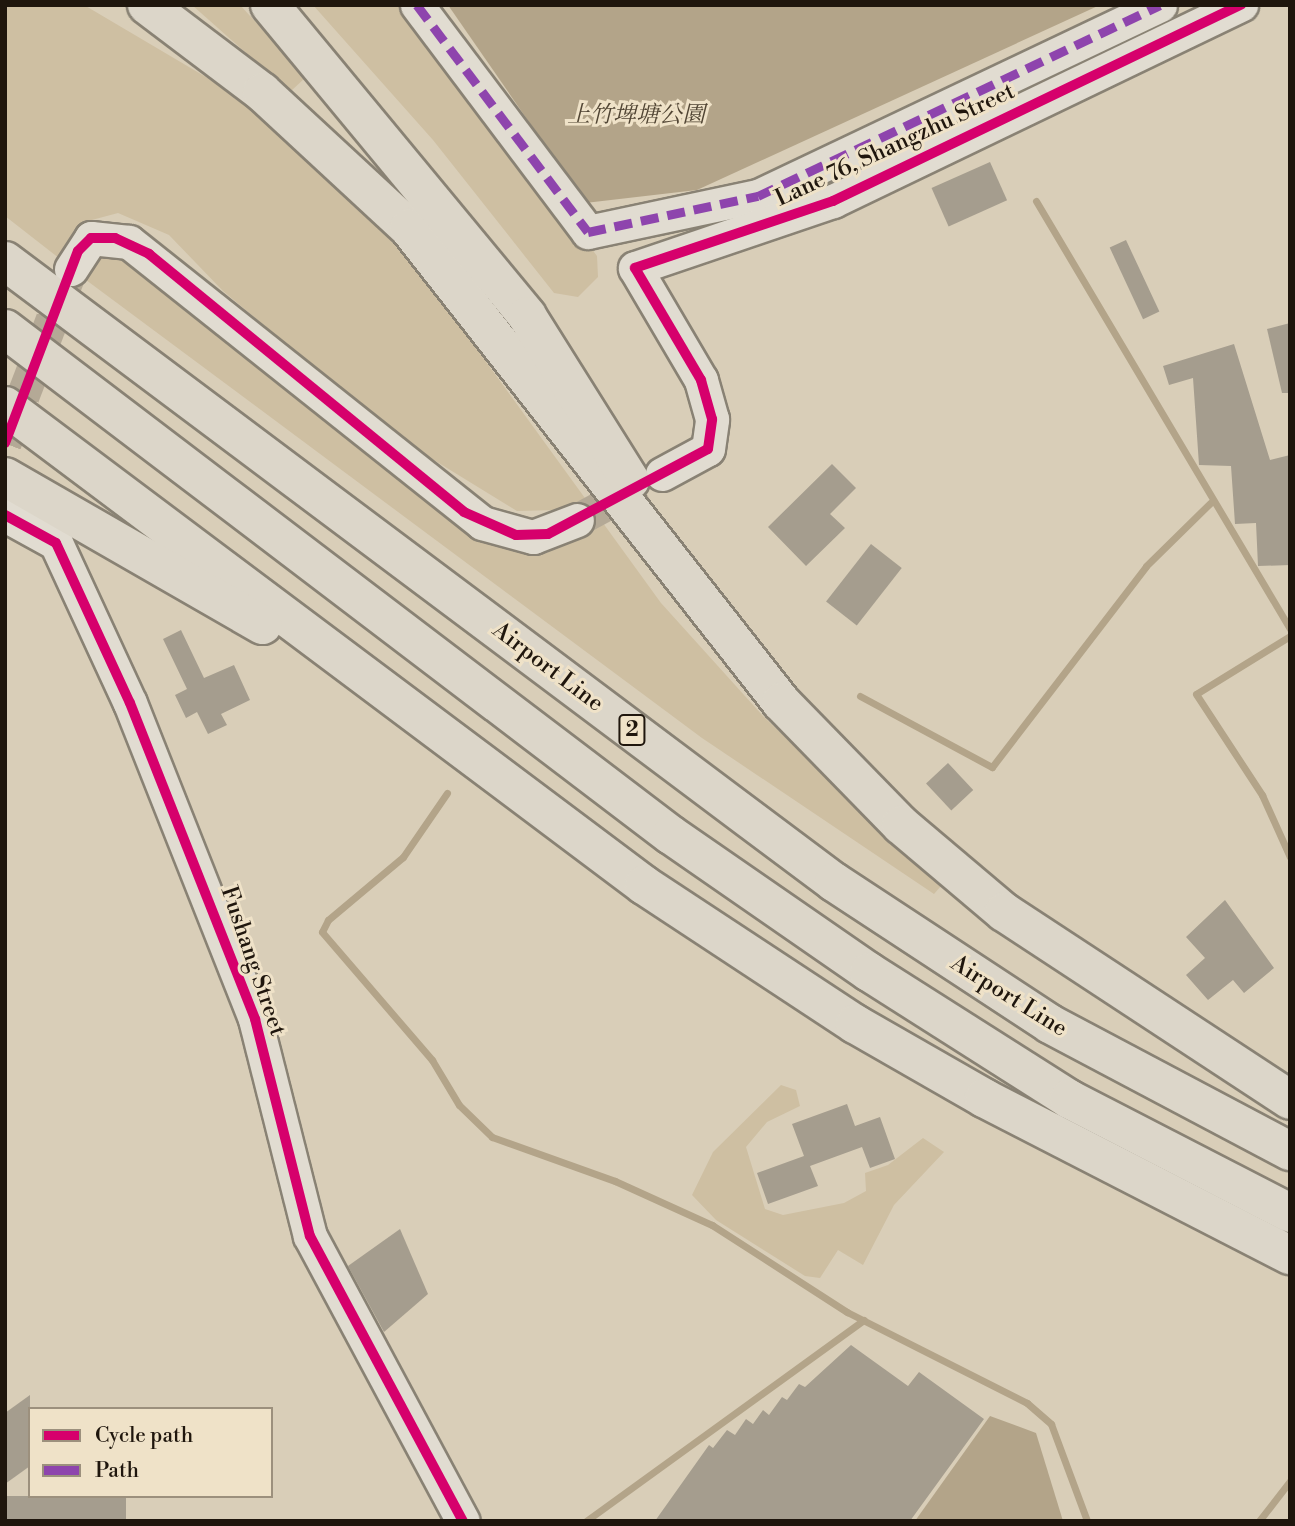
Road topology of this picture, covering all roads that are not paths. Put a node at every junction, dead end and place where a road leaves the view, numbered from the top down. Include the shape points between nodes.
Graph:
1 (123, 5) edge
2 (147, 5) edge
3 (270, 5) edge
4 (417, 5) edge
5 (1160, 5) edge
6 (1241, 5) edge
7 (200, 43) junction
8 (5, 261) edge
9 (71, 269) tunnel mouth
10 (5, 329) edge
11 (5, 406) edge
12 (662, 474) tunnel mouth
13 (5, 477) edge
14 (5, 515) edge
15 (577, 520) tunnel mouth
16 (720, 624) junction
17 (449, 739) junction
18 (1290, 1100) edge
19 (1290, 1151) edge
20 (1290, 1213) edge
21 (1290, 1255) edge
22 (463, 1521) edge

1 - 7 highway
2 - 7 highway
3 - 16 highway via 527,316
4 - 5 street via 588,232 758,195
6 - 12 street, Lane 76, Shangzhu Street via 833,201 635,268 701,380 712,419 708,449
7 - 16 highway via 326,148 409,228
8 - 19 highway, Airport Line / 2 via 834,882 1050,1024
9 - 15 street via 91,238 129,242 482,523 533,537
10 - 20 highway via 671,835 858,965 1069,1099
11 - 17 highway
13 - 17 highway
14 - 22 street, Fushang Street via 56,543 130,704 255,1019 310,1236
16 - 18 highway via 781,702 873,797 1004,912
17 - 21 highway via 644,885 855,1024 1113,1170

